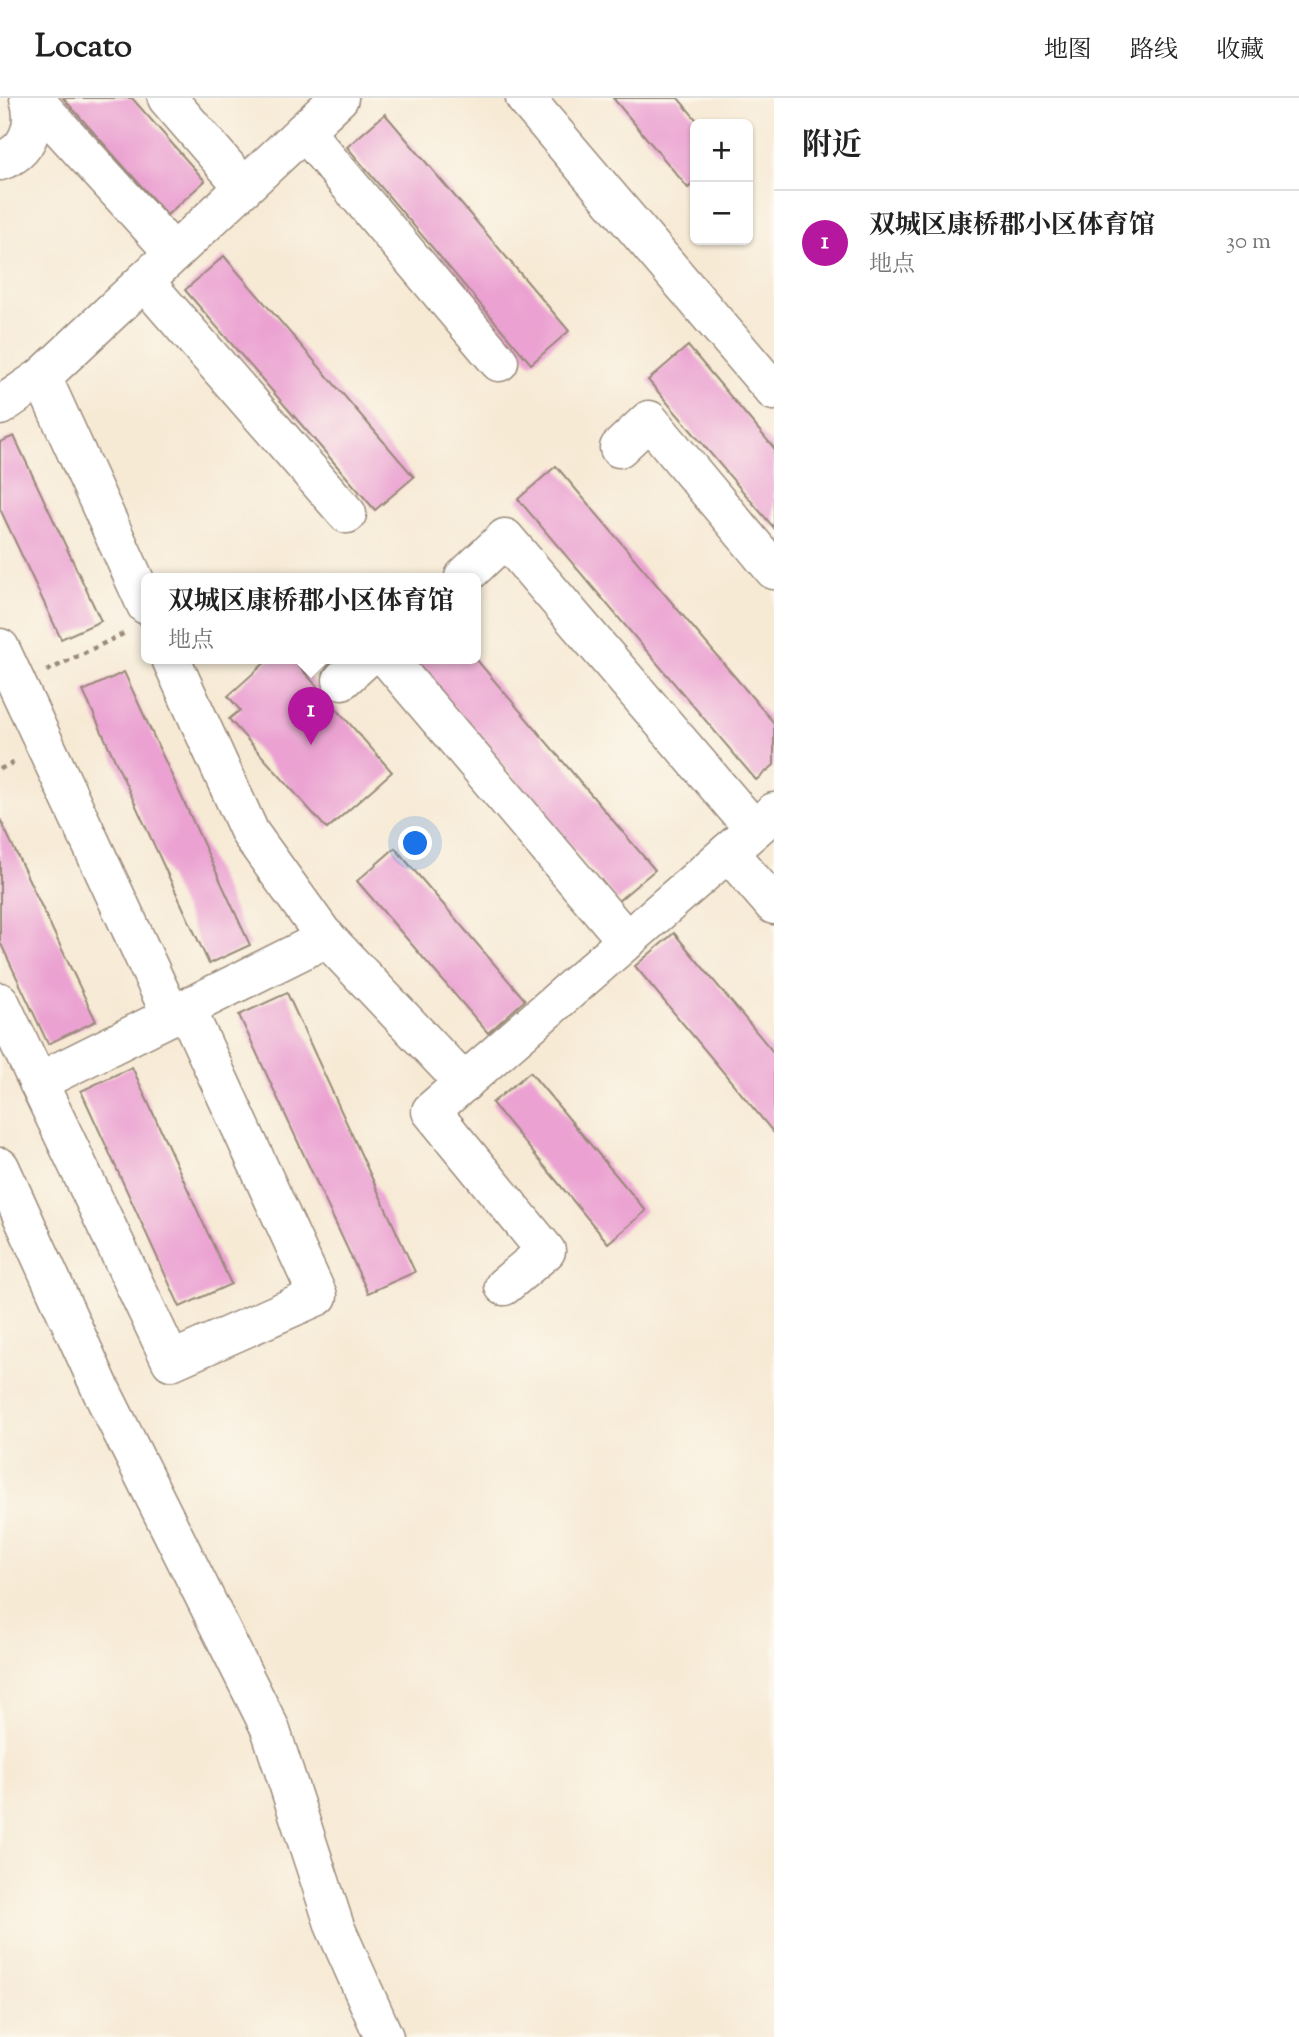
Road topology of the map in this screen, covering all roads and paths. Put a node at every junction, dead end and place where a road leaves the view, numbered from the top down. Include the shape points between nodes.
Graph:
1 (31, 98) edge
2 (167, 98) edge
3 (339, 98) edge
4 (525, 98) edge
5 (304, 131) junction
6 (0, 161) edge
7 (244, 187) junction
8 (174, 253) junction
9 (144, 281) junction
10 (499, 362) dead end
11 (42, 377) junction
12 (774, 391) edge
13 (0, 406) edge
14 (619, 448) dead end
15 (346, 514) dead end
16 (774, 570) edge
17 (468, 573) edge
18 (141, 617) edge
19 (0, 648) edge
20 (173, 664) edge
21 (392, 664) edge
22 (18, 686) junction
23 (752, 831) edge
24 (774, 905) edge
25 (327, 937) junction
26 (627, 941) junction
27 (0, 1002) edge
28 (179, 1012) junction
29 (38, 1082) junction
30 (464, 1083) junction
31 (0, 1167) edge
32 (503, 1286) dead end
33 (384, 2037) edge

1 - 6 street via 32,126 27,140
1 - 8 street
2 - 7 street
3 - 5 street
4 - 12 street
5 - 7 street
5 - 10 street
7 - 8 street
8 - 9 street
9 - 11 street
9 - 15 street
11 - 13 street
11 - 18 street
14 - 16 street via 649,420
17 - 23 street via 505,538
18 - 22 path
19 - 22 street
20 - 25 street via 250,833
21 - 26 street
22 - 28 street
23 - 24 street
23 - 26 street
25 - 28 street
25 - 30 street
26 - 30 street
27 - 29 street
28 - 29 street
28 - 29 street via 318,1296 171,1361
30 - 32 street via 431,1111 546,1251
31 - 33 street via 103,1394 270,1728 335,1927

